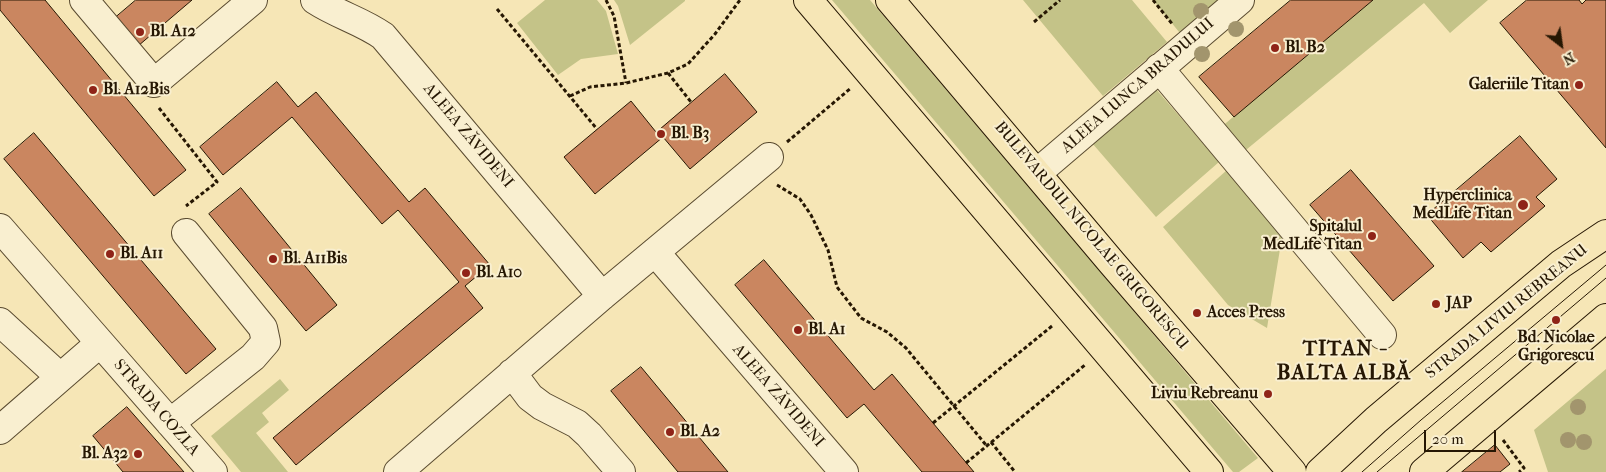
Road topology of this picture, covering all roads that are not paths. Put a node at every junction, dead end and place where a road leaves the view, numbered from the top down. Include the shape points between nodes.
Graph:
1 (84, 0) edge
2 (253, 0) edge
3 (315, 0) edge
4 (808, 0) edge
5 (890, 0) edge
6 (1240, 0) edge
7 (1159, 68) junction
8 (769, 157) road end
9 (1037, 173) junction
10 (0, 228) edge
11 (186, 233) road end
12 (1606, 234) edge
13 (655, 252) junction
14 (9, 256) edge
15 (602, 296) junction
16 (1606, 318) edge
17 (0, 322) edge
18 (1382, 335) dead end
19 (100, 343) junction
20 (512, 373) junction
21 (60, 377) junction
22 (170, 423) junction
23 (0, 430) edge
24 (403, 471) edge
25 (213, 472) edge
26 (621, 472) edge
27 (844, 472) edge
28 (1209, 472) edge
29 (1292, 472) edge
30 (1320, 472) edge
31 (1424, 472) edge

1 - 2 street via 154,83
3 - 15 street, ALEEA ZĂVIDENI via 383,36
4 - 28 main road
5 - 9 main road, BULEVARDUL NICOLAE GRIGORESCU
6 - 7 street, ALEEA LUNCA BRADULUI
7 - 9 street, ALEEA LUNCA BRADULUI
7 - 18 street
8 - 13 street
9 - 29 main road, BULEVARDUL NICOLAE GRIGORESCU
10 - 14 street, STRADA COZLA
11 - 22 street via 263,328 266,342 253,357
12 - 30 main road, STRADA LIVIU REBREANU via 1554,270 1376,420
13 - 15 street
13 - 27 street, ALEEA ZĂVIDENI
14 - 19 street, STRADA COZLA
15 - 20 street
16 - 31 main road
17 - 21 street
19 - 21 street
19 - 22 street, STRADA COZLA
20 - 24 street
20 - 26 street via 542,406 577,424 590,435
21 - 23 street
22 - 25 street, STRADA COZLA

